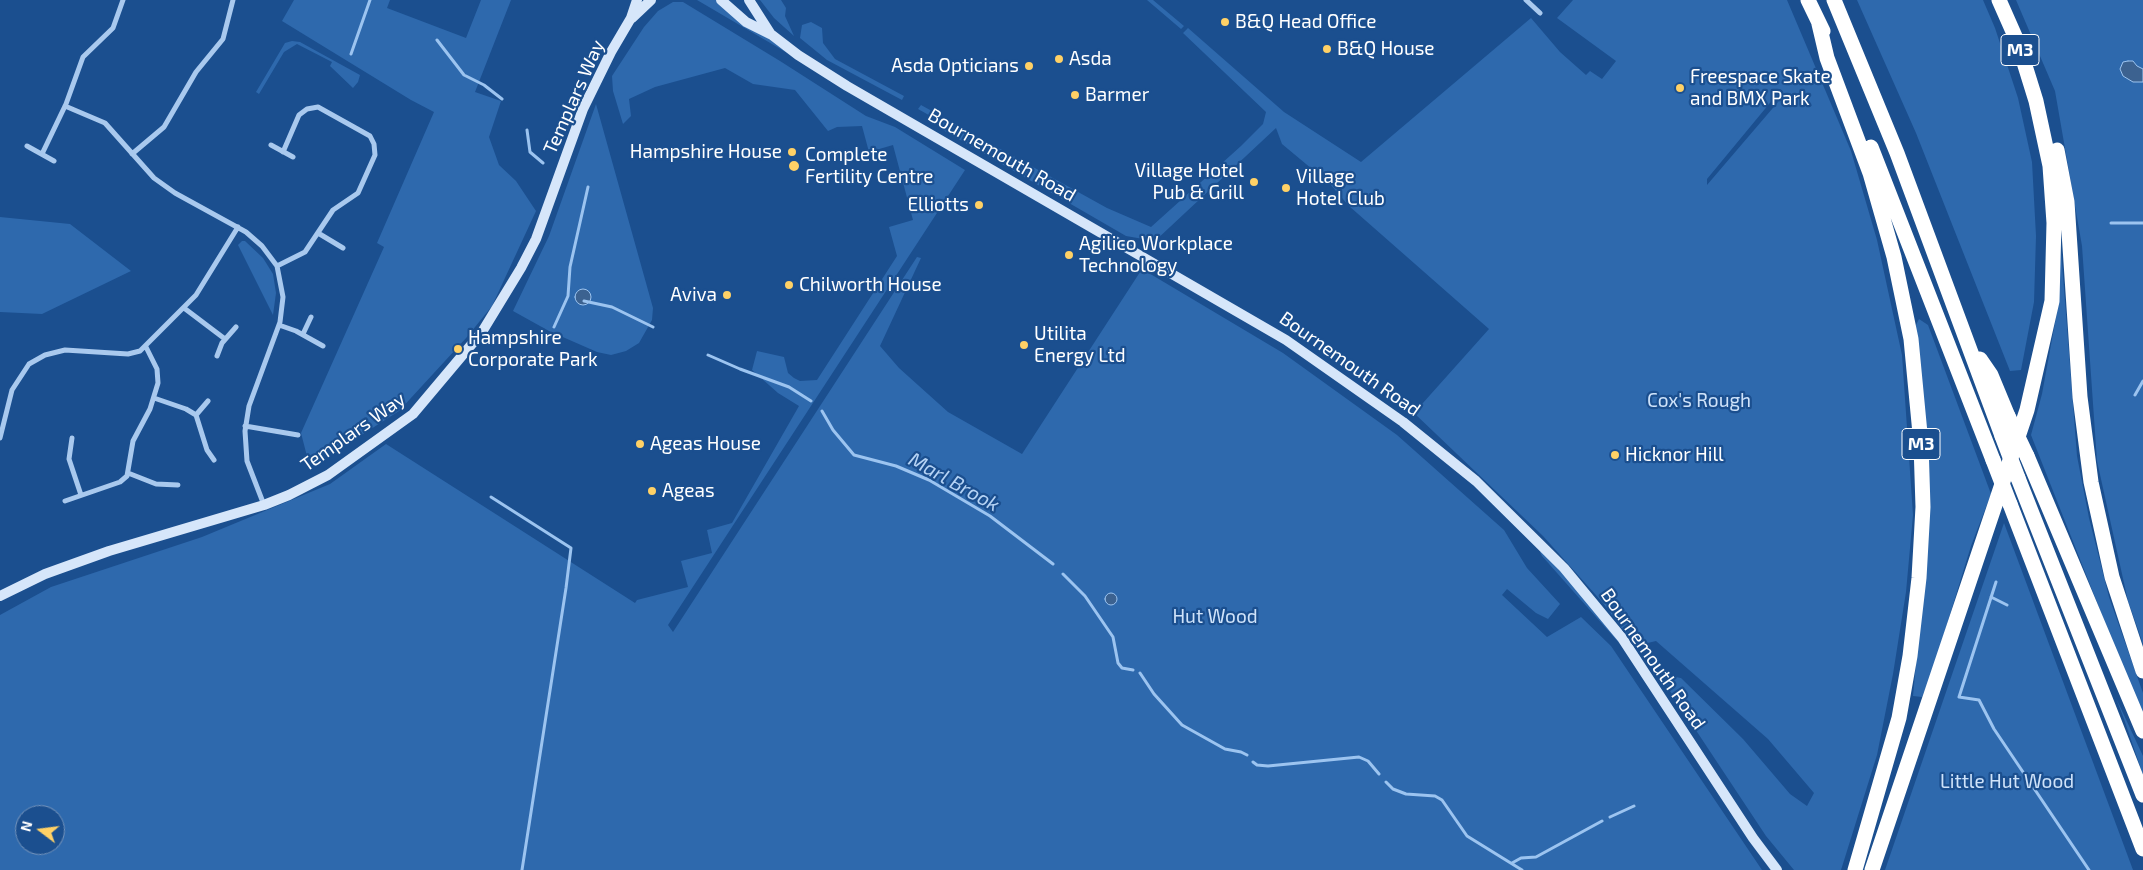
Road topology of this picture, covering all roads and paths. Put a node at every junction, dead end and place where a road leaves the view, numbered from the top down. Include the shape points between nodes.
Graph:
1 (123, 0) edge
2 (233, 0) edge
3 (637, 0) edge
4 (651, 0) edge
5 (722, 0) edge
6 (749, 0) edge
7 (1526, 0) edge
8 (1808, 0) edge
9 (1834, 0) edge
10 (1999, 0) edge
11 (1540, 13) dead end
12 (631, 18) junction
13 (1819, 24) junction
14 (772, 35) junction
15 (2036, 101) junction
16 (65, 106) junction
17 (271, 145) dead end
18 (27, 146) dead end
19 (283, 152) junction
20 (42, 154) junction
21 (132, 154) junction
22 (293, 157) dead end
23 (54, 161) dead end
24 (238, 227) junction
25 (318, 233) junction
26 (343, 248) dead end
27 (277, 266) junction
28 (184, 308) junction
29 (311, 317) dead end
30 (279, 325) junction
31 (236, 328) dead end
32 (303, 334) junction
33 (225, 339) junction
34 (1967, 342) junction
35 (323, 346) dead end
36 (146, 347) junction
37 (217, 356) dead end
38 (154, 398) junction
39 (208, 401) dead end
40 (196, 415) junction
41 (245, 426) junction
42 (298, 435) dead end
43 (0, 438) edge
44 (72, 438) dead end
45 (214, 460) dead end
46 (128, 473) junction
47 (178, 486) dead end
48 (81, 495) junction
49 (65, 501) dead end
50 (264, 505) junction
51 (0, 596) edge
52 (2143, 671) edge
53 (2143, 731) edge
54 (2143, 794) edge
55 (2142, 848) edge
56 (1776, 870) edge
57 (1855, 870) edge
58 (1872, 870) edge

1 - 16 street via 113,28 83,58
2 - 21 street via 223,39 192,78 164,127
3 - 12 street, Templars Way
4 - 12 street, Templars Way
5 - 14 street, Bournemouth Road via 746,22
6 - 14 street, Bournemouth Road
7 - 11 street
8 - 13 highway, M3
9 - 34 highway via 1897,153
10 - 15 highway, M3 via 2018,42
12 - 50 street, Templars Way via 597,80 536,239 495,312 471,347 413,414 328,475
13 - 55 highway, M3, bridge via 1903,224
13 - 57 highway, M3 via 1827,58 1870,173 1894,257 1912,339 1921,444 1923,507 1910,656 1899,718
14 - 56 street, Bournemouth Road via 847,86 1286,340 1403,422 1476,481 1564,568 1622,638
15 - 52 highway, M3 via 2050,124 2067,202 2080,397 2092,482 2112,577
15 - 58 highway, M3 via 2050,166 2054,205 2055,268 2047,334 2028,410
16 - 20 street
16 - 21 street via 106,123
17 - 19 street
18 - 20 street
19 - 22 street
19 - 25 street via 299,115 313,107 323,109 365,133 374,144 374,161 360,189 333,210
20 - 23 street
21 - 24 street via 163,185
24 - 27 street via 262,246
24 - 28 street via 208,278
25 - 26 street
25 - 27 street via 305,252
27 - 30 street via 283,297
28 - 33 street
28 - 36 street
29 - 32 street
30 - 32 street
30 - 41 street via 249,406
31 - 33 street
32 - 35 street
33 - 37 street
34 - 53 highway, bridge via 1991,375
34 - 54 highway, bridge
36 - 38 street via 157,369
36 - 43 street via 128,354 65,350 34,361 16,382
38 - 40 street
38 - 46 street via 133,441
39 - 40 street
40 - 45 street via 207,450
41 - 42 street
41 - 50 street via 247,461
44 - 48 street via 69,459
46 - 47 street via 156,484
46 - 48 street via 120,482
48 - 49 street
50 - 51 street, Templars Way via 109,551 45,574

